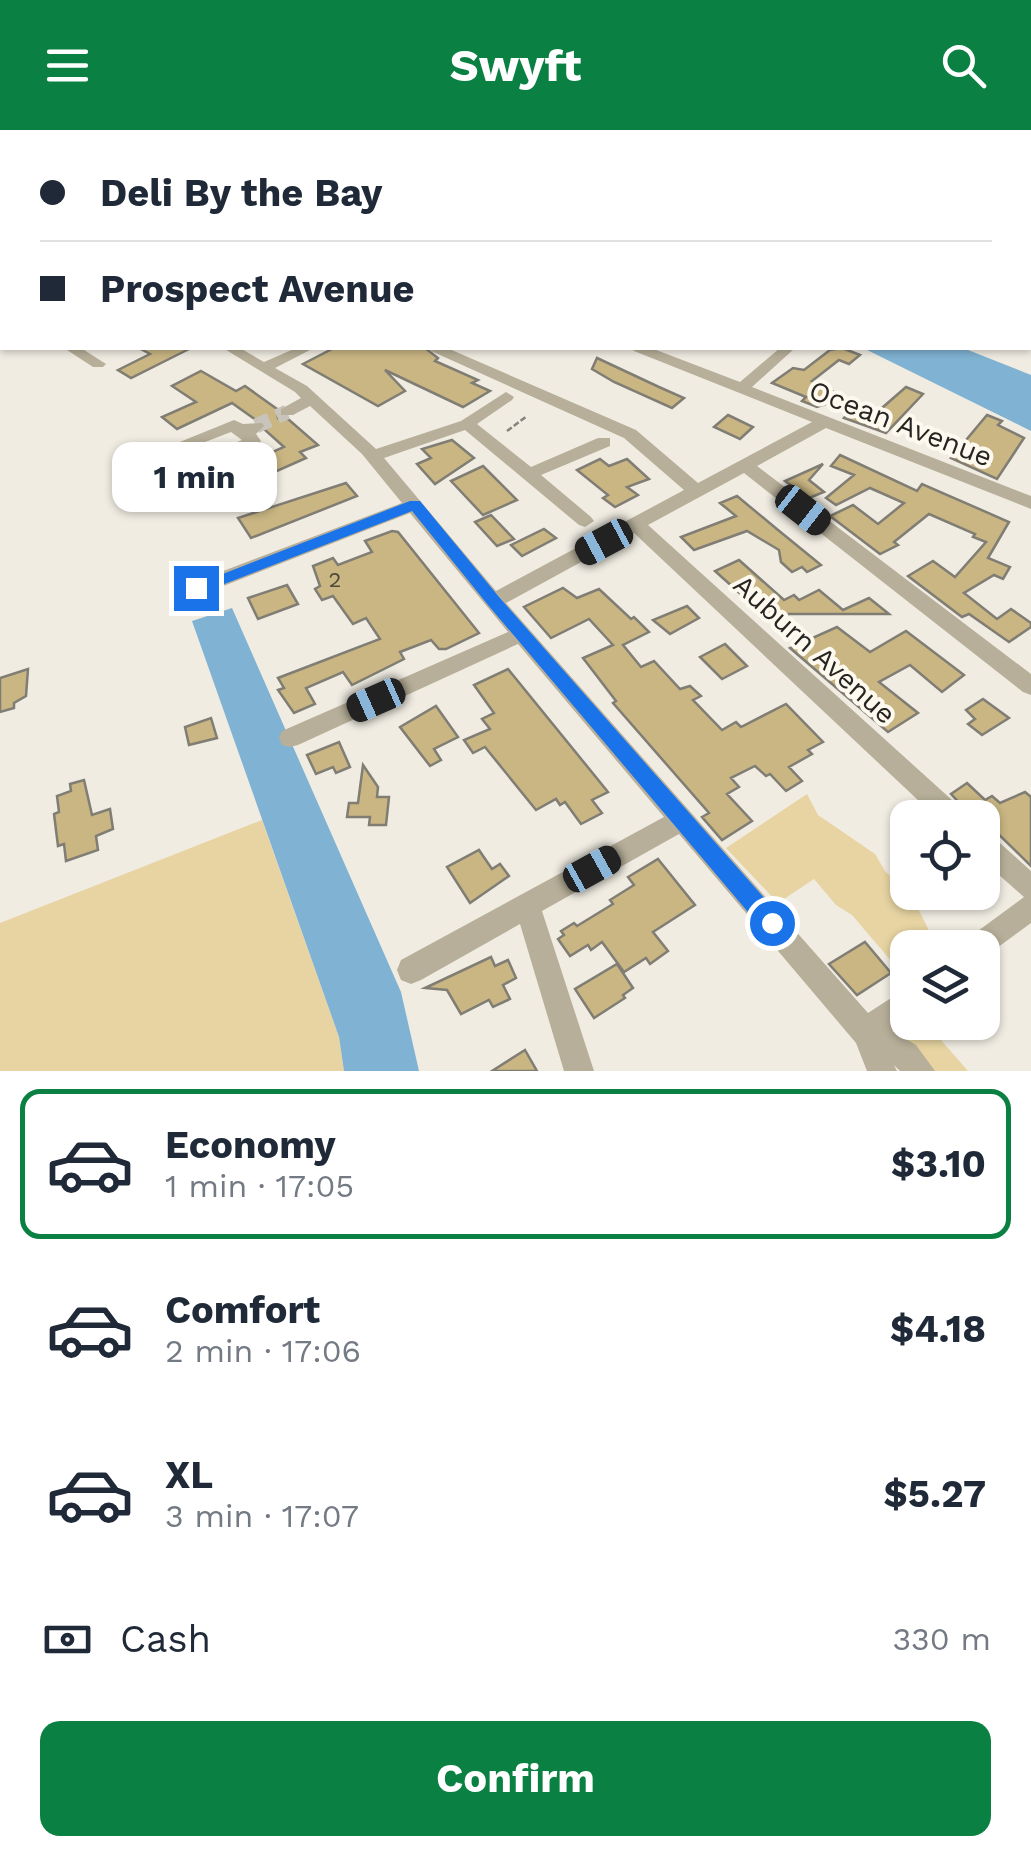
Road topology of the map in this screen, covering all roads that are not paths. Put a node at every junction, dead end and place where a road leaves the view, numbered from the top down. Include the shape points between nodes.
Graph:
1 (74, 350) edge
2 (234, 350) edge
3 (303, 350) edge
4 (441, 350) edge
5 (645, 350) edge
6 (786, 350) edge
7 (98, 364) dead end
8 (265, 368) junction
9 (741, 389) junction
10 (506, 397) dead end
11 (312, 398) junction
12 (288, 412) tunnel mouth
13 (823, 423) junction
14 (467, 424) junction
15 (256, 426) joint
16 (604, 442) dead end
17 (373, 456) junction
18 (746, 466) junction
19 (529, 474) junction
20 (697, 492) junction
21 (1031, 503) edge
22 (415, 504) junction
23 (584, 521) dead end
24 (636, 526) junction
25 (196, 588) dead end
26 (493, 601) junction
27 (522, 634) junction
28 (1031, 686) edge
29 (290, 738) dead end
30 (934, 800) edge
31 (682, 820) junction
32 (1000, 860) edge
33 (1031, 888) edge
34 (527, 904) junction
35 (1031, 906) edge
36 (1000, 930) edge
37 (411, 970) dead end
38 (890, 1014) edge
39 (866, 1032) junction
40 (578, 1071) edge
41 (882, 1071) edge
42 (920, 1071) edge

1 - 7 street
2 - 8 street
3 - 8 street
4 - 20 street via 630,434
5 - 9 street, Ocean Avenue
6 - 9 street
8 - 11 street
9 - 13 street, Ocean Avenue
10 - 14 street
11 - 12 street
11 - 17 street
13 - 18 street
13 - 21 street, Ocean Avenue
14 - 17 street
14 - 19 street
15 - 15 street via 234,426 163,452 180,472 253,441 246,434
16 - 19 street
17 - 22 street
18 - 20 street
18 - 28 street
19 - 23 street
20 - 24 street
22 - 25 street
22 - 26 street
24 - 26 street
24 - 30 street, Auburn Avenue
26 - 27 street
27 - 29 street
27 - 31 street
31 - 34 street
31 - 39 street
32 - 33 street
34 - 37 street
34 - 40 street
35 - 36 street
38 - 39 street
39 - 41 street
39 - 42 street

